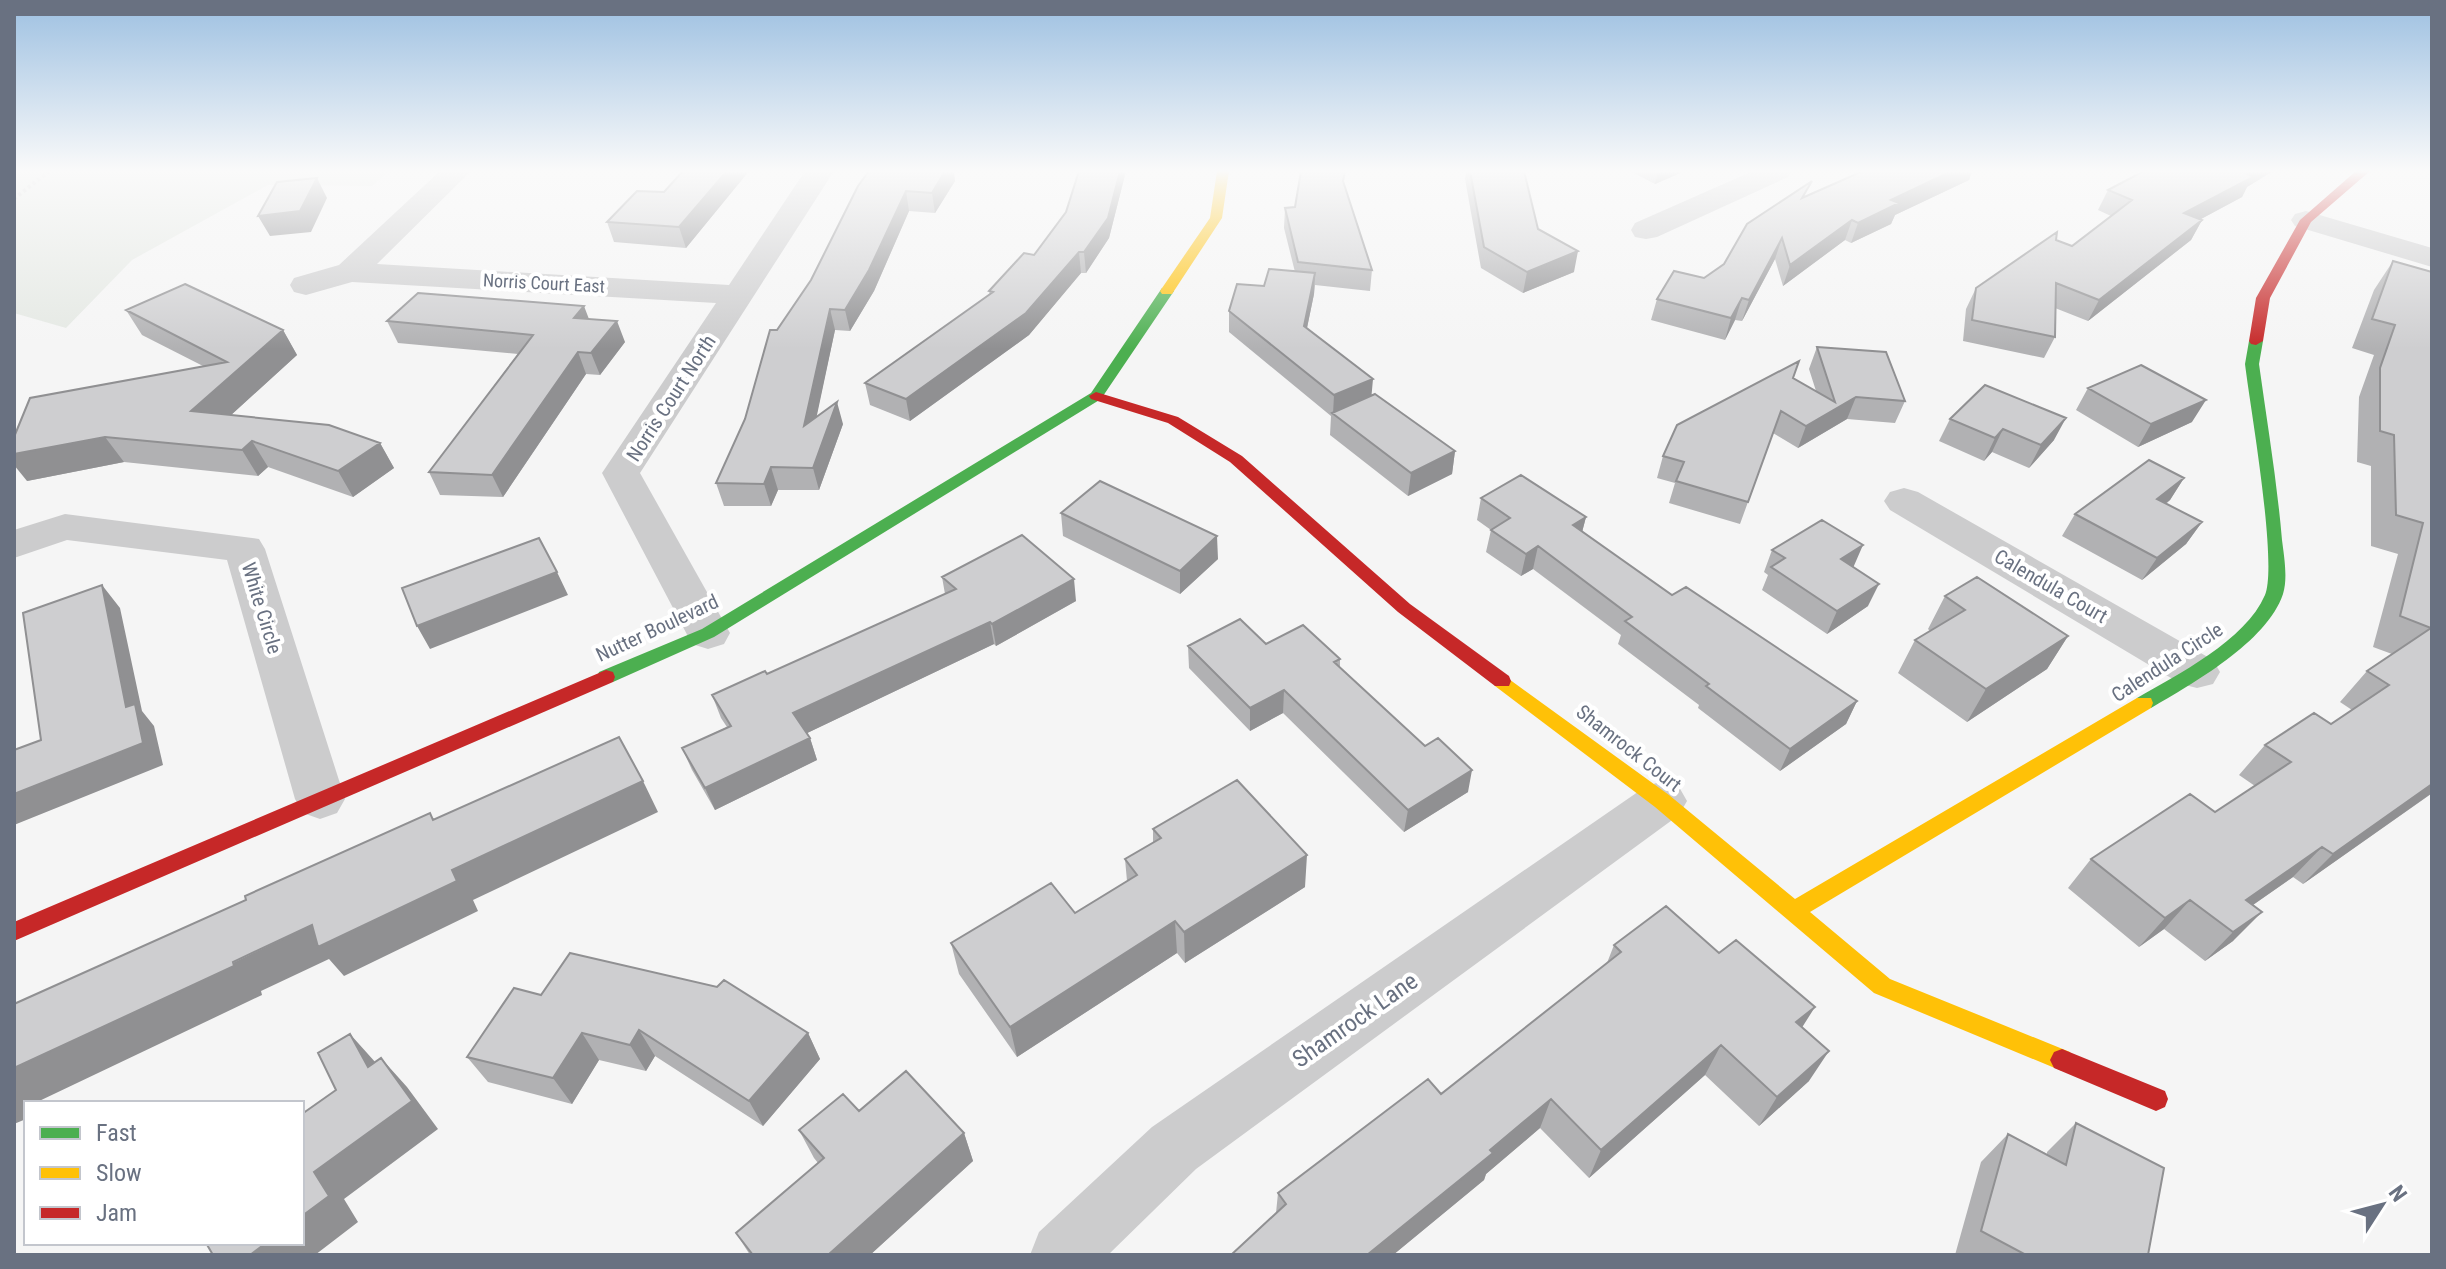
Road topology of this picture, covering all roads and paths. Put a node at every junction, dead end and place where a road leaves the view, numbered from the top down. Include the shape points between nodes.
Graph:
1 (394, 230) edge
2 (781, 230) edge
3 (1208, 230) edge
4 (2300, 230) edge
5 (2340, 230) edge
6 (2432, 258) edge
7 (350, 272) junction
8 (306, 285) dead end
9 (739, 295) junction
10 (1096, 396) junction
11 (1904, 501) dead end
12 (14, 544) edge
13 (708, 633) junction
14 (2197, 672) junction
15 (320, 799) junction
16 (1662, 801) junction
17 (1792, 912) junction
18 (14, 932) edge
19 (2156, 1099) dead end
20 (1062, 1255) edge

1 - 7 street
2 - 9 street, Norris Court North
3 - 10 street, Nutter Boulevard
4 - 14 street, Calendula Circle via 2263,298 2252,364 2276,592 2244,638
5 - 6 street
7 - 8 street
7 - 9 street, Norris Court East
9 - 13 street, Norris Court North via 621,473
10 - 13 street, Nutter Boulevard
10 - 16 street, Shamrock Court via 1173,420 1236,459 1404,608
11 - 14 street, Calendula Court
12 - 15 street, White Circle via 65,527 244,549
13 - 15 street, Nutter Boulevard
14 - 17 street, Calendula Circle
15 - 18 street, Nutter Boulevard
16 - 17 street, Shamrock Court
16 - 20 street, Shamrock Lane via 1174,1148
17 - 19 street, Shamrock Court via 1882,986

